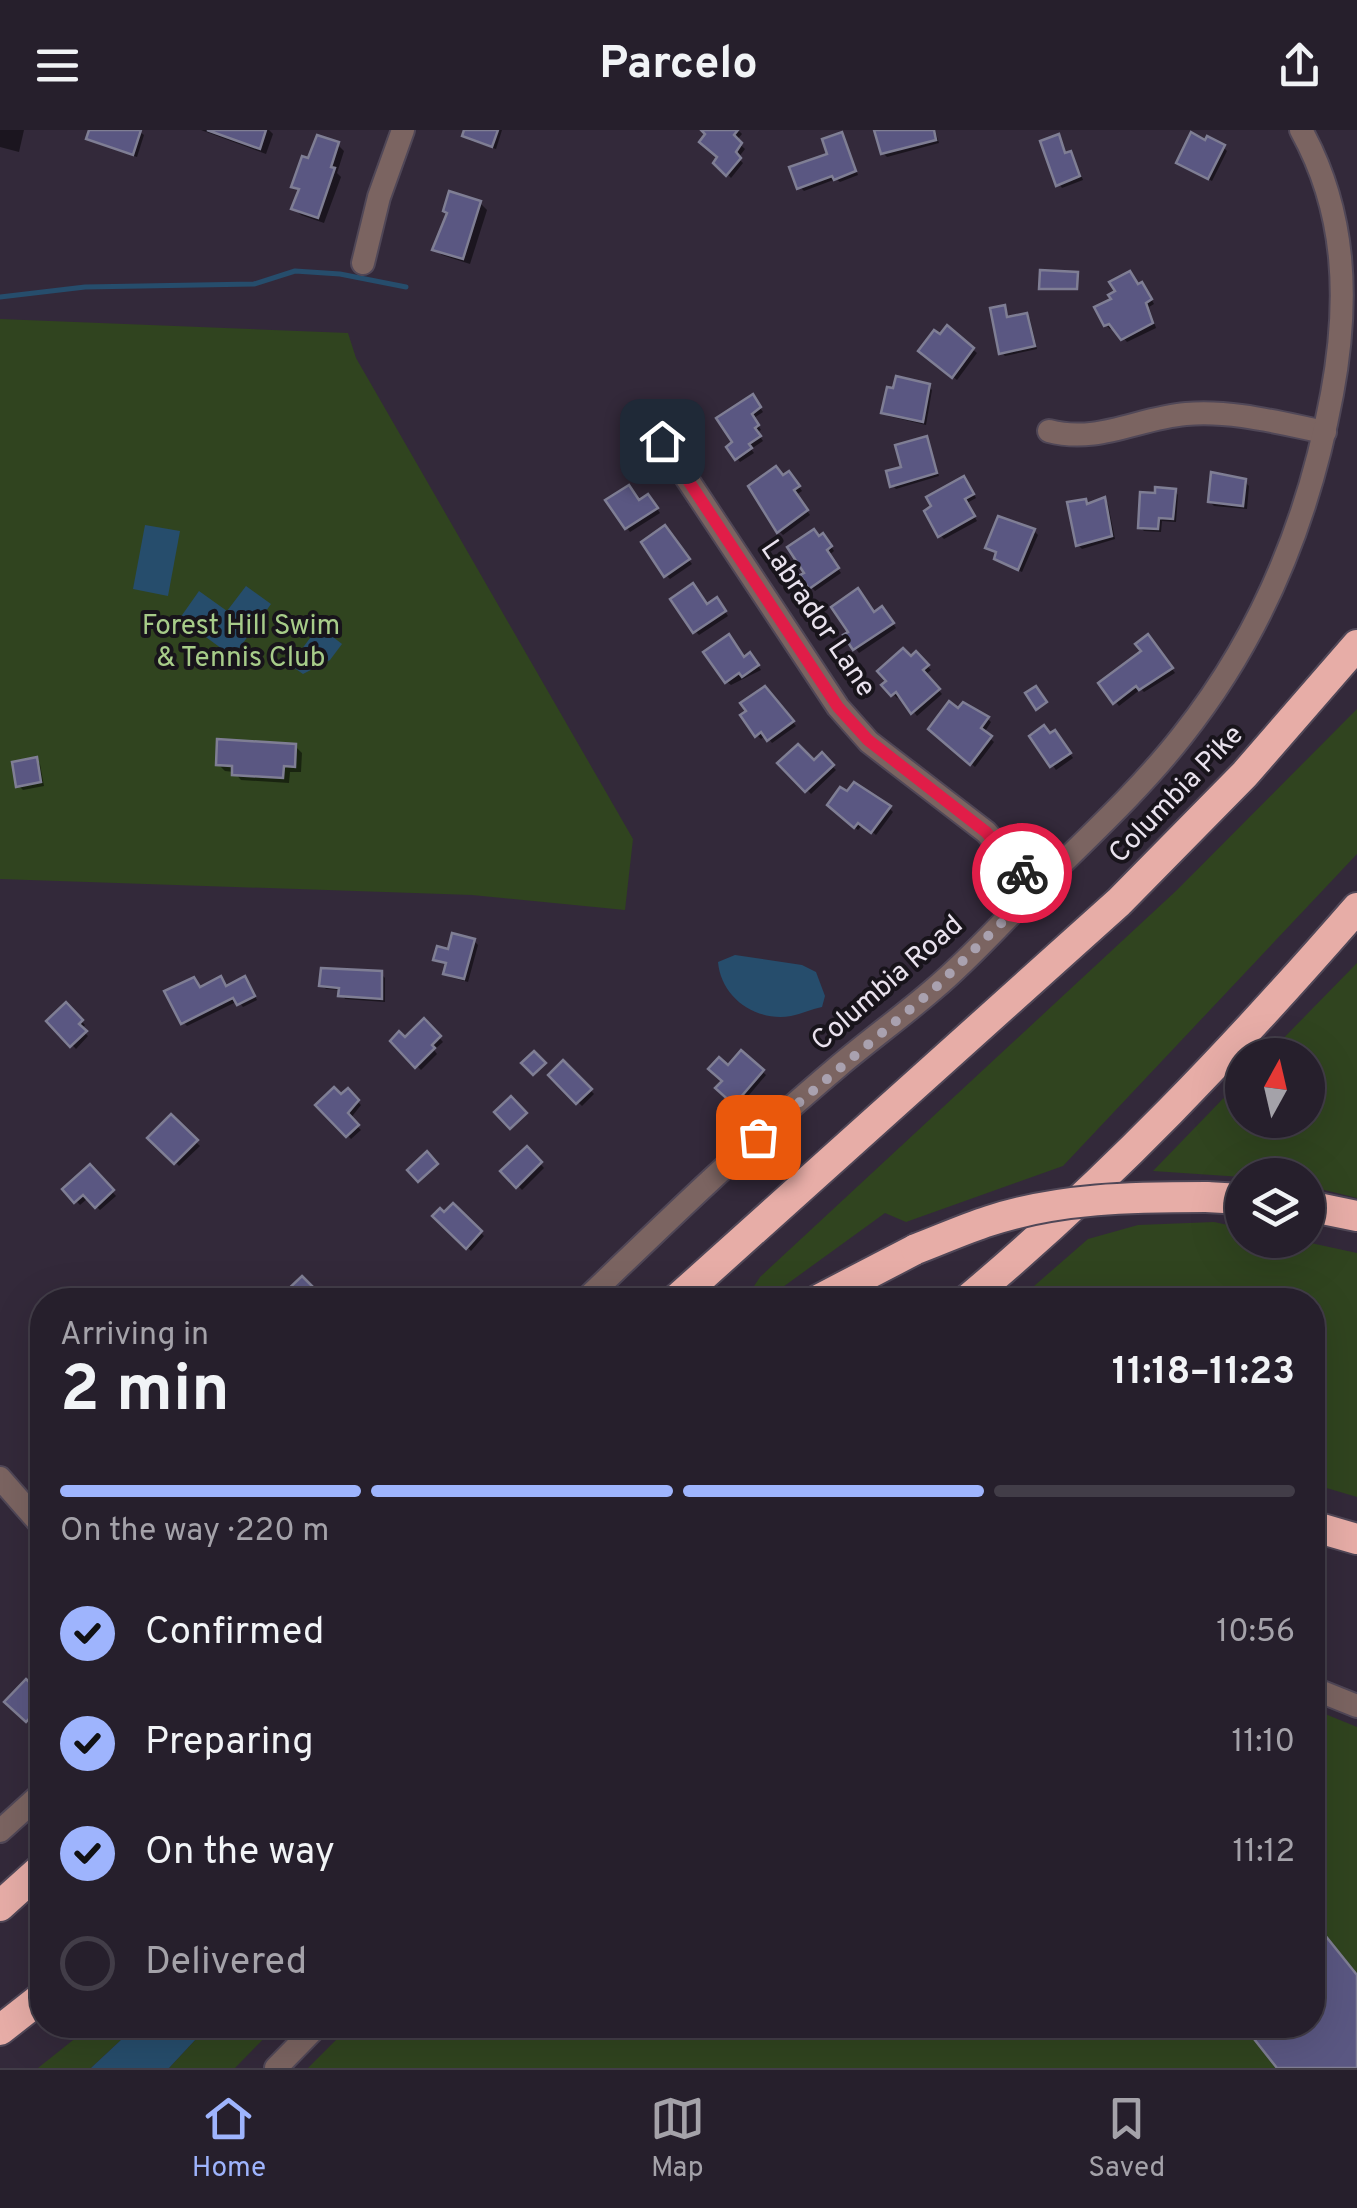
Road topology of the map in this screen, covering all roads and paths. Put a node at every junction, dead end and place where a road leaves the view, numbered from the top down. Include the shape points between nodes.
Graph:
1 (402, 130) edge
2 (1301, 130) edge
3 (364, 262) dead end
4 (1049, 431) dead end
5 (1324, 432) junction
6 (662, 441) dead end
7 (1357, 622) edge
8 (1357, 645) edge
9 (1244, 774) junction
10 (1036, 889) junction
11 (1357, 908) edge
12 (1225, 1198) edge
13 (1325, 1209) edge
14 (1357, 1216) edge
15 (596, 1288) edge
16 (689, 1288) edge
17 (841, 1288) edge
18 (980, 1288) edge
19 (0, 1478) edge
20 (30, 1512) edge
21 (1325, 1530) edge
22 (1357, 1539) edge
23 (1325, 1693) edge
24 (1357, 1706) edge
25 (30, 1804) edge
26 (0, 1831) edge
27 (30, 1879) edge
28 (30, 1892) edge
29 (0, 1906) edge
30 (0, 1916) edge
31 (30, 2006) edge
32 (0, 2030) edge
33 (305, 2038) edge
34 (276, 2068) edge

1 - 3 street
2 - 5 street, Columbia Road via 1324,176 1342,254 1340,338
4 - 5 street via 1094,436 1149,420 1218,413
5 - 10 street, Columbia Road via 1286,559 1234,661 1145,779
6 - 10 street, Labrador Lane via 838,707 868,740 986,832
7 - 9 highway
8 - 9 highway, Columbia Pike
9 - 16 highway, Columbia Pike via 1120,902
10 - 15 street, Columbia Road via 970,958 702,1186
11 - 18 highway via 1162,1123
12 - 17 highway, bridge via 1097,1200 990,1220
13 - 14 highway
19 - 20 street
21 - 22 highway
23 - 24 street
25 - 26 street
27 - 29 highway
28 - 30 highway
31 - 32 highway
33 - 34 street

